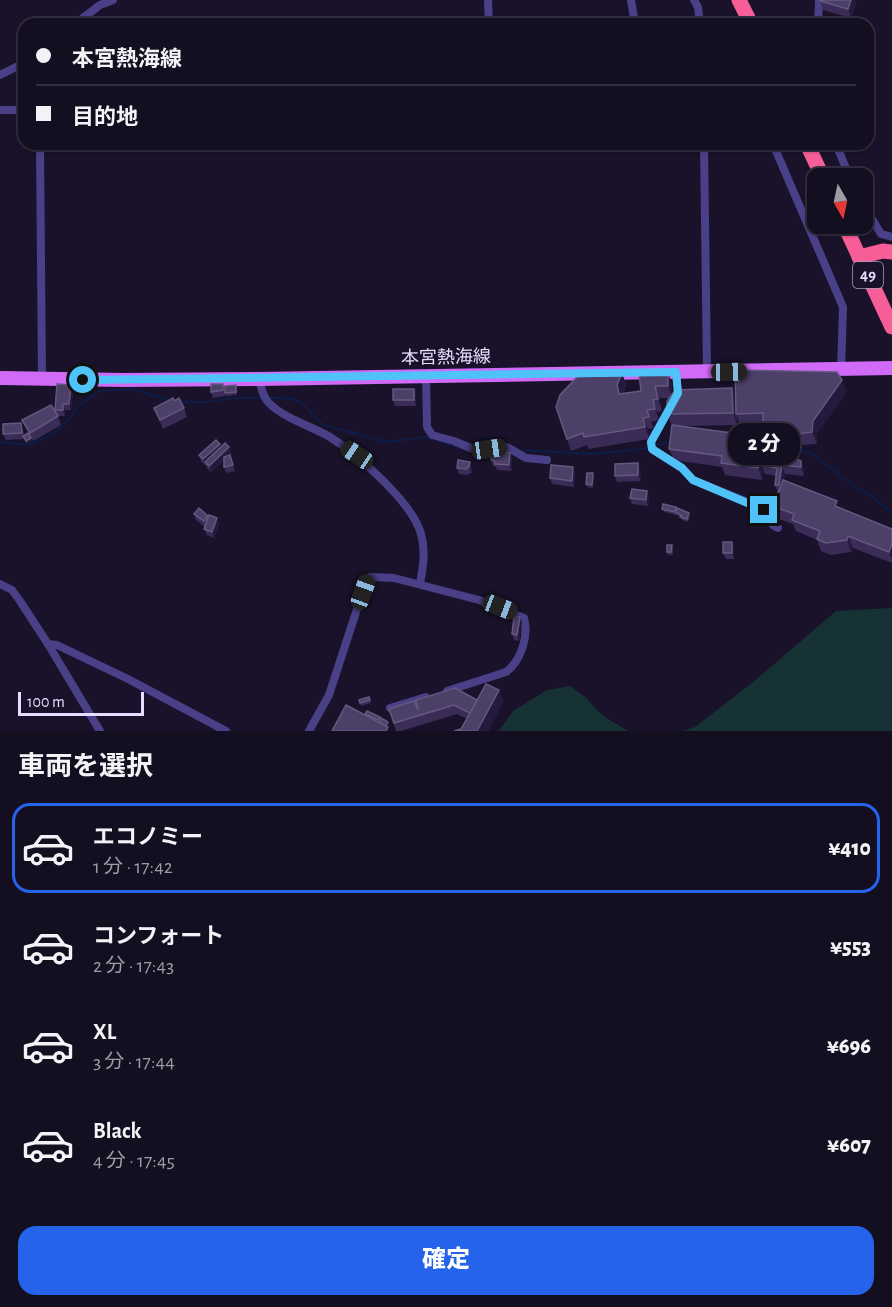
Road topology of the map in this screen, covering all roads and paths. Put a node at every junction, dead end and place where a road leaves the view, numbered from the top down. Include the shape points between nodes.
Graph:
1 (111, 0) edge
2 (488, 0) edge
3 (631, 0) edge
4 (694, 0) edge
5 (739, 0) edge
6 (819, 0) edge
7 (82, 18) edge
8 (489, 18) edge
9 (634, 18) edge
10 (699, 18) edge
11 (748, 18) edge
12 (818, 18) edge
13 (18, 66) edge
14 (0, 75) edge
15 (0, 110) edge
16 (18, 110) edge
17 (40, 150) edge
18 (704, 150) edge
19 (776, 150) edge
20 (810, 150) edge
21 (839, 150) edge
22 (818, 168) edge
23 (846, 168) edge
24 (873, 222) edge
25 (849, 234) edge
26 (892, 237) edge
27 (892, 252) edge
28 (859, 257) junction
29 (892, 327) edge
30 (892, 368) edge
31 (841, 370) junction
32 (676, 372) junction
33 (707, 372) junction
34 (426, 376) junction
35 (0, 378) edge
36 (42, 379) junction
37 (259, 379) junction
38 (547, 460) dead end
39 (778, 528) dead end
40 (0, 584) edge
41 (420, 584) junction
42 (48, 644) junction
43 (390, 708) edge
44 (100, 731) edge
45 (226, 731) edge
46 (309, 731) edge

1 - 7 street
2 - 8 street
3 - 9 street
4 - 10 street
5 - 11 highway
6 - 12 street
13 - 14 street
15 - 16 street
17 - 36 street
18 - 33 street
19 - 31 street via 843,307
20 - 22 highway
21 - 23 street
24 - 26 street via 880,234
25 - 28 highway, 49
27 - 28 highway via 883,250
28 - 29 highway, 49
30 - 31 main road, 本宮熱海線
31 - 33 main road, 本宮熱海線
32 - 33 main road, 本宮熱海線
32 - 34 main road, 本宮熱海線
32 - 39 street via 678,393 651,442 652,449 693,480 764,510 771,525
34 - 37 main road, 本宮熱海線
34 - 38 street via 427,428 432,435 474,449 507,447 526,458
35 - 36 main road, 本宮熱海線
36 - 37 main road, 本宮熱海線
37 - 41 street via 268,402 357,455 408,510 420,529 423,543
40 - 42 street via 12,590
41 - 43 street via 480,600 524,618 526,629 520,654 506,672
41 - 46 street via 375,576 367,580 329,695
42 - 44 street
42 - 45 street via 128,679

